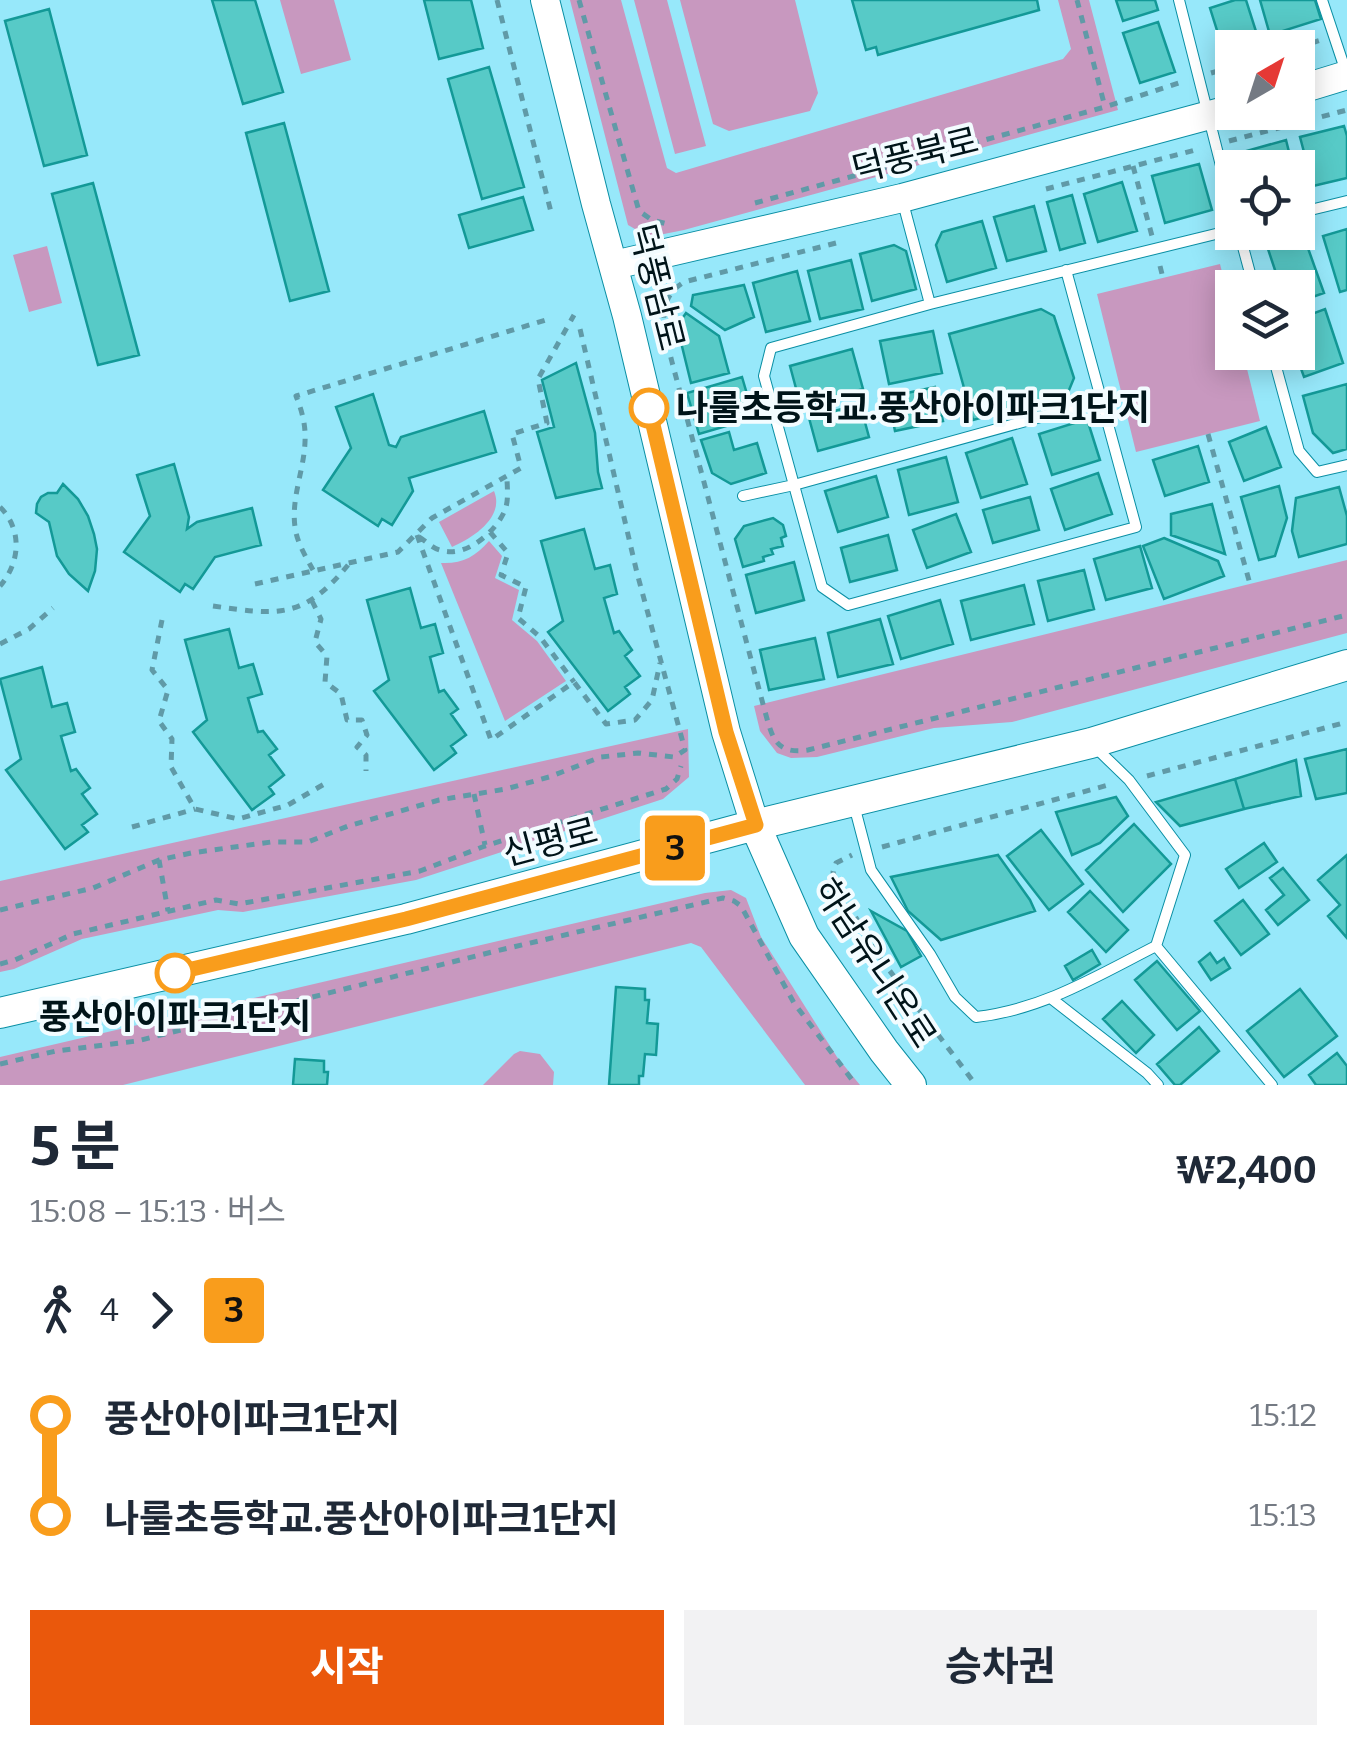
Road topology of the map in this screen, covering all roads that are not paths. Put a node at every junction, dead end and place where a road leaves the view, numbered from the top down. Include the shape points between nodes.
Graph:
1 (545, 0) edge
2 (1179, 0) edge
3 (1322, 0) edge
4 (1347, 75) edge
5 (1315, 85) edge
6 (1215, 105) edge
7 (1215, 114) edge
8 (902, 198) junction
9 (1347, 201) edge
10 (1315, 209) edge
11 (1215, 236) edge
12 (614, 264) junction
13 (1066, 270) junction
14 (930, 304) junction
15 (1277, 370) edge
16 (1102, 400) junction
17 (1347, 465) edge
18 (794, 485) junction
19 (743, 496) dead end
20 (1347, 665) edge
21 (1090, 742) junction
22 (853, 800) junction
23 (756, 825) junction
24 (1156, 946) junction
25 (1052, 999) junction
26 (0, 1013) edge
27 (910, 1085) edge
28 (1158, 1085) edge
29 (1272, 1085) edge

1 - 12 street, 덕풍남로
2 - 6 lane via 1198,77
3 - 4 lane
4 - 5 street
7 - 8 street, 덕풍북로
8 - 12 street, 덕풍북로
8 - 14 lane
9 - 10 lane
11 - 13 lane
12 - 23 street, 덕풍남로 via 726,732
13 - 14 lane
13 - 16 lane
14 - 18 lane via 771,348 764,376
15 - 17 lane via 1298,451 1317,472
16 - 18 lane
16 - 18 lane via 1136,527 848,605 822,587
18 - 19 lane
20 - 21 main road, 신평로
21 - 22 main road, 신평로
21 - 24 lane via 1129,780 1186,855
22 - 23 main road, 신평로
22 - 25 lane via 870,870 955,997 976,1016
23 - 26 main road, 신평로 via 406,919
23 - 27 main road, 하남유니온로 via 804,936
24 - 25 lane
24 - 29 lane
25 - 28 lane

